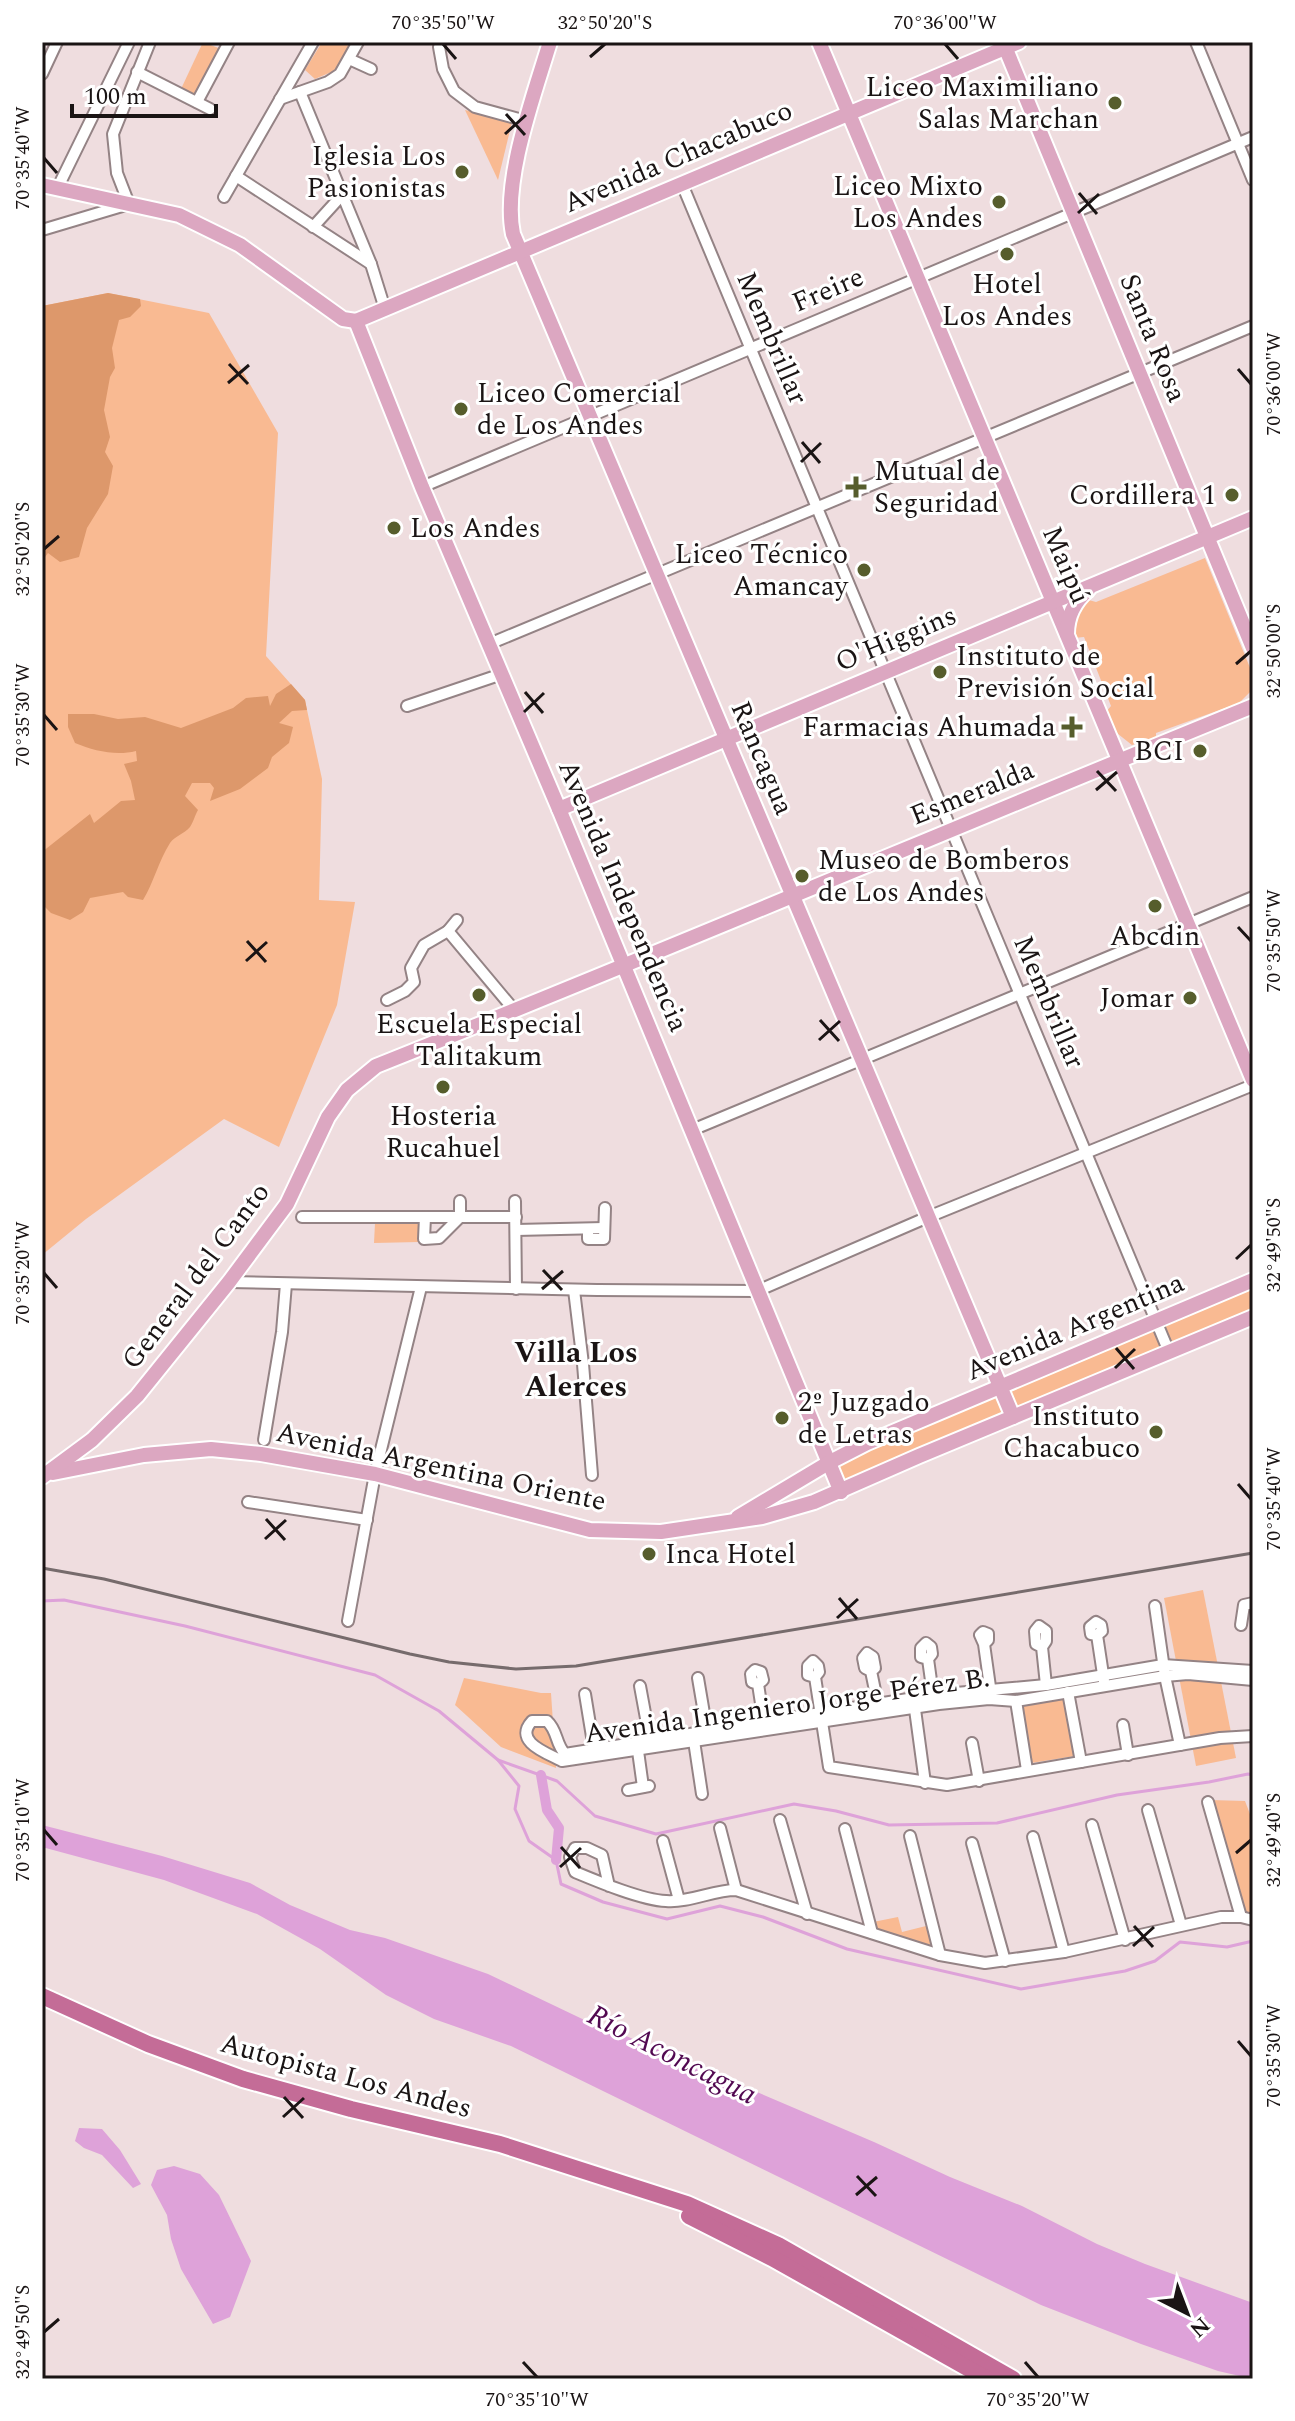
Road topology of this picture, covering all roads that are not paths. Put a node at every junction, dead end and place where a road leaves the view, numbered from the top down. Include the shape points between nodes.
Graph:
1 (57, 42) edge
2 (129, 42) edge
3 (150, 42) edge
4 (313, 42) edge
5 (358, 42) edge
6 (441, 42) edge
7 (550, 42) edge
8 (819, 42) edge
9 (1196, 42) edge
10 (225, 43) edge
11 (1009, 44) edge
12 (349, 59) junction
13 (298, 68) junction
14 (371, 69) dead end
15 (137, 72) junction
16 (42, 74) edge
17 (315, 87) junction
18 (300, 92) junction
19 (280, 99) junction
20 (197, 102) junction
21 (210, 109) dead end
22 (849, 114) junction
23 (526, 121) junction
24 (1253, 137) edge
25 (1238, 143) junction
26 (236, 176) junction
27 (1253, 180) edge
28 (682, 184) junction
29 (50, 187) edge
30 (343, 194) junction
31 (224, 197) dead end
32 (129, 204) junction
33 (1073, 212) junction
34 (313, 227) junction
35 (42, 230) edge
36 (520, 252) junction
37 (371, 264) junction
38 (918, 278) junction
39 (385, 309) junction
40 (356, 321) junction
41 (1253, 326) edge
42 (750, 348) junction
43 (1140, 373) junction
44 (589, 416) junction
45 (985, 438) junction
46 (422, 487) junction
47 (817, 508) junction
48 (1253, 518) edge
49 (1207, 537) junction
50 (1184, 547) junction
51 (1219, 566) junction
52 (656, 575) junction
53 (1094, 584) junction
54 (1053, 602) junction
55 (1067, 636) junction
56 (489, 644) junction
57 (1253, 648) edge
58 (885, 672) junction
59 (502, 674) junction
60 (407, 706) dead end
61 (1250, 707) edge
62 (1108, 733) junction
63 (725, 738) junction
64 (1142, 752) junction
65 (1120, 761) junction
66 (559, 809) junction
67 (951, 830) junction
68 (792, 895) junction
69 (1253, 897) edge
70 (457, 920) dead end
71 (1188, 924) junction
72 (448, 931) junction
73 (623, 968) junction
74 (1019, 993) junction
75 (387, 1000) dead end
76 (515, 1011) junction
77 (861, 1059) junction
78 (1253, 1082) edge
79 (692, 1130) junction
80 (1086, 1153) junction
81 (460, 1201) dead end
82 (515, 1201) dead end
83 (605, 1208) dead end
84 (302, 1217) dead end
85 (425, 1217) junction
86 (460, 1217) junction
87 (516, 1217) junction
88 (928, 1217) junction
89 (516, 1230) junction
90 (1253, 1280) edge
91 (229, 1282) junction
92 (286, 1284) junction
93 (421, 1287) junction
94 (516, 1289) junction
95 (574, 1290) junction
96 (757, 1291) junction
97 (1253, 1317) edge
98 (1155, 1320) junction
99 (1169, 1352) junction
100 (1000, 1388) junction
101 (1013, 1417) junction
102 (264, 1440) dead end
103 (830, 1462) junction
104 (375, 1474) junction
105 (46, 1475) edge
106 (592, 1475) dead end
107 (841, 1492) junction
108 (248, 1502) dead end
109 (367, 1520) junction
110 (728, 1523) junction
111 (1253, 1603) edge
112 (1155, 1606) dead end
113 (348, 1621) dead end
114 (1241, 1625) dead end
115 (1097, 1635) dead end
116 (984, 1644) dead end
117 (1042, 1647) dead end
118 (928, 1659) dead end
119 (1164, 1670) junction
120 (871, 1671) dead end
121 (1249, 1675) edge
122 (815, 1677) dead end
123 (698, 1678) dead end
124 (1104, 1681) junction
125 (758, 1684) dead end
126 (1046, 1685) junction
127 (640, 1686) dead end
128 (1068, 1692) junction
129 (585, 1694) dead end
130 (933, 1695) junction
131 (991, 1695) junction
132 (1016, 1701) junction
133 (914, 1704) junction
134 (878, 1705) junction
135 (821, 1718) junction
136 (764, 1723) junction
137 (1123, 1725) dead end
138 (707, 1731) junction
139 (1253, 1736) edge
140 (650, 1740) junction
141 (694, 1741) junction
142 (972, 1743) dead end
143 (1180, 1745) junction
144 (638, 1751) junction
145 (595, 1753) junction
146 (1128, 1755) junction
147 (1081, 1762) junction
148 (1027, 1770) junction
149 (979, 1781) junction
150 (925, 1783) junction
151 (628, 1790) dead end
152 (702, 1794) dead end
153 (1208, 1802) dead end
154 (1148, 1810) dead end
155 (780, 1820) dead end
156 (1092, 1825) dead end
157 (720, 1828) dead end
158 (845, 1829) dead end
159 (910, 1836) dead end
160 (1033, 1837) dead end
161 (663, 1841) dead end
162 (972, 1843) dead end
163 (609, 1886) dead end
164 (736, 1890) junction
165 (679, 1900) junction
166 (807, 1914) junction
167 (1241, 1917) junction
168 (1253, 1920) edge
169 (1181, 1925) junction
170 (872, 1933) junction
171 (1125, 1940) junction
172 (1064, 1952) junction
173 (940, 1955) junction
174 (1005, 1961) junction
175 (42, 1996) edge
176 (597, 2174) junction
177 (987, 2379) edge
178 (1013, 2379) edge

1 - 16 street
2 - 29 street
3 - 15 street
4 - 13 street
5 - 12 street
6 - 23 street via 443,69 454,91 475,107
7 - 23 main road, Rancagua
8 - 22 main road, Maipú
9 - 25 street
10 - 20 street
11 - 22 main road, Avenida Chacabuco
11 - 33 main road, Santa Rosa
12 - 14 street
12 - 17 street via 340,74
13 - 17 street
13 - 19 street
15 - 20 street
15 - 32 street via 113,134 117,173
17 - 18 street
18 - 19 street
18 - 30 street
19 - 26 street
20 - 21 street
22 - 28 main road, Avenida Chacabuco
22 - 38 main road, Maipú
23 - 36 main road, Rancagua via 510,205
24 - 25 street, Freire
25 - 27 street
25 - 33 street, Freire
26 - 31 street
26 - 34 street
28 - 36 main road, Avenida Chacabuco
28 - 42 street, Membrillar
29 - 32 main road
30 - 34 street
30 - 37 street
32 - 35 street
32 - 40 main road via 179,215 240,245 343,319
33 - 38 street, Freire
33 - 43 main road, Santa Rosa
34 - 37 street
36 - 39 main road, Avenida Chacabuco
36 - 44 main road, Rancagua
37 - 39 street
38 - 42 street, Freire
38 - 45 main road, Maipú
39 - 40 main road, Avenida Chacabuco
40 - 46 main road, Avenida Independencia
41 - 43 street
42 - 44 street, Freire
42 - 47 street, Membrillar
43 - 45 street
43 - 49 main road, Santa Rosa
44 - 46 street, Freire
44 - 52 main road, Rancagua
45 - 47 street
45 - 54 main road, Maipú
46 - 56 main road, Avenida Independencia
47 - 52 street
47 - 58 street, Membrillar
48 - 49 main road, O'Higgins
49 - 50 main road, O'Higgins
49 - 51 main road, Santa Rosa
50 - 51 main road via 1210,553
50 - 53 main road, O'Higgins
51 - 57 main road, Santa Rosa
52 - 56 street
52 - 63 main road, Rancagua
53 - 54 main road, O'Higgins
53 - 55 main road via 1074,605
54 - 55 main road, Maipú
54 - 58 main road, O'Higgins
55 - 62 main road, Maipú
56 - 59 main road, Avenida Independencia
58 - 63 main road, O'Higgins
58 - 67 street, Membrillar
59 - 60 street
59 - 66 main road, Avenida Independencia
61 - 64 main road, Esmeralda
62 - 64 main road via 1124,748
62 - 65 main road, Maipú
63 - 66 main road, O'Higgins
63 - 68 main road, Rancagua
64 - 65 main road, Esmeralda
65 - 67 main road, Esmeralda
65 - 71 main road, Maipú
66 - 73 main road, Avenida Independencia
67 - 68 main road, Esmeralda
67 - 74 street, Membrillar
68 - 73 main road, Esmeralda
68 - 77 main road, Rancagua
69 - 71 street
70 - 72 street
71 - 74 street
71 - 78 main road, Maipú
72 - 75 street via 424,945 411,968 414,982
72 - 76 street
73 - 76 main road, General del Canto
73 - 79 main road, Avenida Independencia
74 - 77 street
74 - 80 street, Membrillar
76 - 91 main road, General del Canto via 376,1066 347,1090 328,1117 287,1204
77 - 79 street
77 - 88 main road, Rancagua
78 - 80 street
79 - 96 main road, Avenida Independencia
80 - 88 street
80 - 98 street, Membrillar
81 - 86 street
82 - 87 street
83 - 89 street via 604,1234 588,1229
84 - 85 street
85 - 86 street
85 - 86 street via 424,1239 439,1238
86 - 87 street
87 - 89 street
88 - 96 street
88 - 100 main road, Rancagua
89 - 94 street
90 - 98 main road, Avenida Argentina
91 - 92 street
91 - 105 main road, General del Canto via 137,1396
92 - 93 street
92 - 102 street
93 - 94 street
93 - 104 street
94 - 95 street
95 - 96 street
95 - 106 street
96 - 103 main road, Avenida Independencia
97 - 99 main road, Avenida Argentina
98 - 99 street, Membrillar
98 - 100 main road, Avenida Argentina
99 - 101 main road, Avenida Argentina
100 - 101 main road, Rancagua
100 - 103 main road, Avenida Argentina
101 - 107 main road, Avenida Argentina
103 - 107 main road, Avenida Independencia
103 - 110 main road, Avenida Argentina Oriente
104 - 105 main road, Avenida Argentina Oriente via 211,1449 144,1455
104 - 109 street
104 - 110 main road, Avenida Argentina Oriente via 590,1530 661,1532
107 - 110 main road, Avenida Argentina Oriente
108 - 109 street
109 - 113 street
111 - 114 street via 1244,1605
112 - 119 street
115 - 124 street
116 - 131 street
117 - 126 street
118 - 130 street
119 - 121 street, Avenida Ingeniero Jorge Pérez B.
119 - 124 street, Avenida Ingeniero Jorge Pérez B.
119 - 143 street
120 - 134 street
122 - 135 street
123 - 138 street
124 - 126 street, Avenida Ingeniero Jorge Pérez B.
124 - 128 street, Avenida Ingeniero Jorge Pérez B.
125 - 136 street
126 - 131 street, Avenida Ingeniero Jorge Pérez B.
127 - 140 street
128 - 132 street, Avenida Ingeniero Jorge Pérez B.
128 - 147 street
129 - 145 street
130 - 131 street, Avenida Ingeniero Jorge Pérez B.
130 - 133 street, Avenida Ingeniero Jorge Pérez B.
131 - 132 street, Avenida Ingeniero Jorge Pérez B.
131 - 133 street, Avenida Ingeniero Jorge Pérez B.
132 - 148 street
133 - 134 street, Avenida Ingeniero Jorge Pérez B.
133 - 135 street, Avenida Ingeniero Jorge Pérez B.
133 - 150 street
134 - 135 street, Avenida Ingeniero Jorge Pérez B.
135 - 136 street, Avenida Ingeniero Jorge Pérez B.
135 - 141 street, Avenida Ingeniero Jorge Pérez B.
135 - 150 street via 829,1767
136 - 138 street, Avenida Ingeniero Jorge Pérez B.
137 - 146 street
138 - 140 street, Avenida Ingeniero Jorge Pérez B.
138 - 141 street
139 - 143 street
140 - 145 street, Avenida Ingeniero Jorge Pérez B.
141 - 144 street, Avenida Ingeniero Jorge Pérez B.
141 - 152 street
142 - 149 street
143 - 146 street
144 - 145 street, Avenida Ingeniero Jorge Pérez B.
144 - 151 street via 646,1787
145 - 145 street, Avenida Ingeniero Jorge Pérez B. via 565,1754 547,1721 532,1721 527,1727 527,1741 562,1761
146 - 147 street
147 - 148 street
148 - 149 street
149 - 150 street
153 - 167 street
154 - 169 street
155 - 166 street
156 - 171 street
157 - 164 street
158 - 170 street
159 - 173 street
160 - 172 street
161 - 165 street
162 - 174 street
163 - 165 street
164 - 165 street
164 - 166 street
166 - 170 street
167 - 168 street
167 - 169 street
169 - 171 street
170 - 173 street
171 - 172 street
172 - 174 street
173 - 174 street
175 - 176 highway, Autopista Los Andes via 243,2079
176 - 177 highway, Autopista Los Andes via 772,2258
176 - 178 highway, Autopista Los Andes via 687,2204 778,2245

